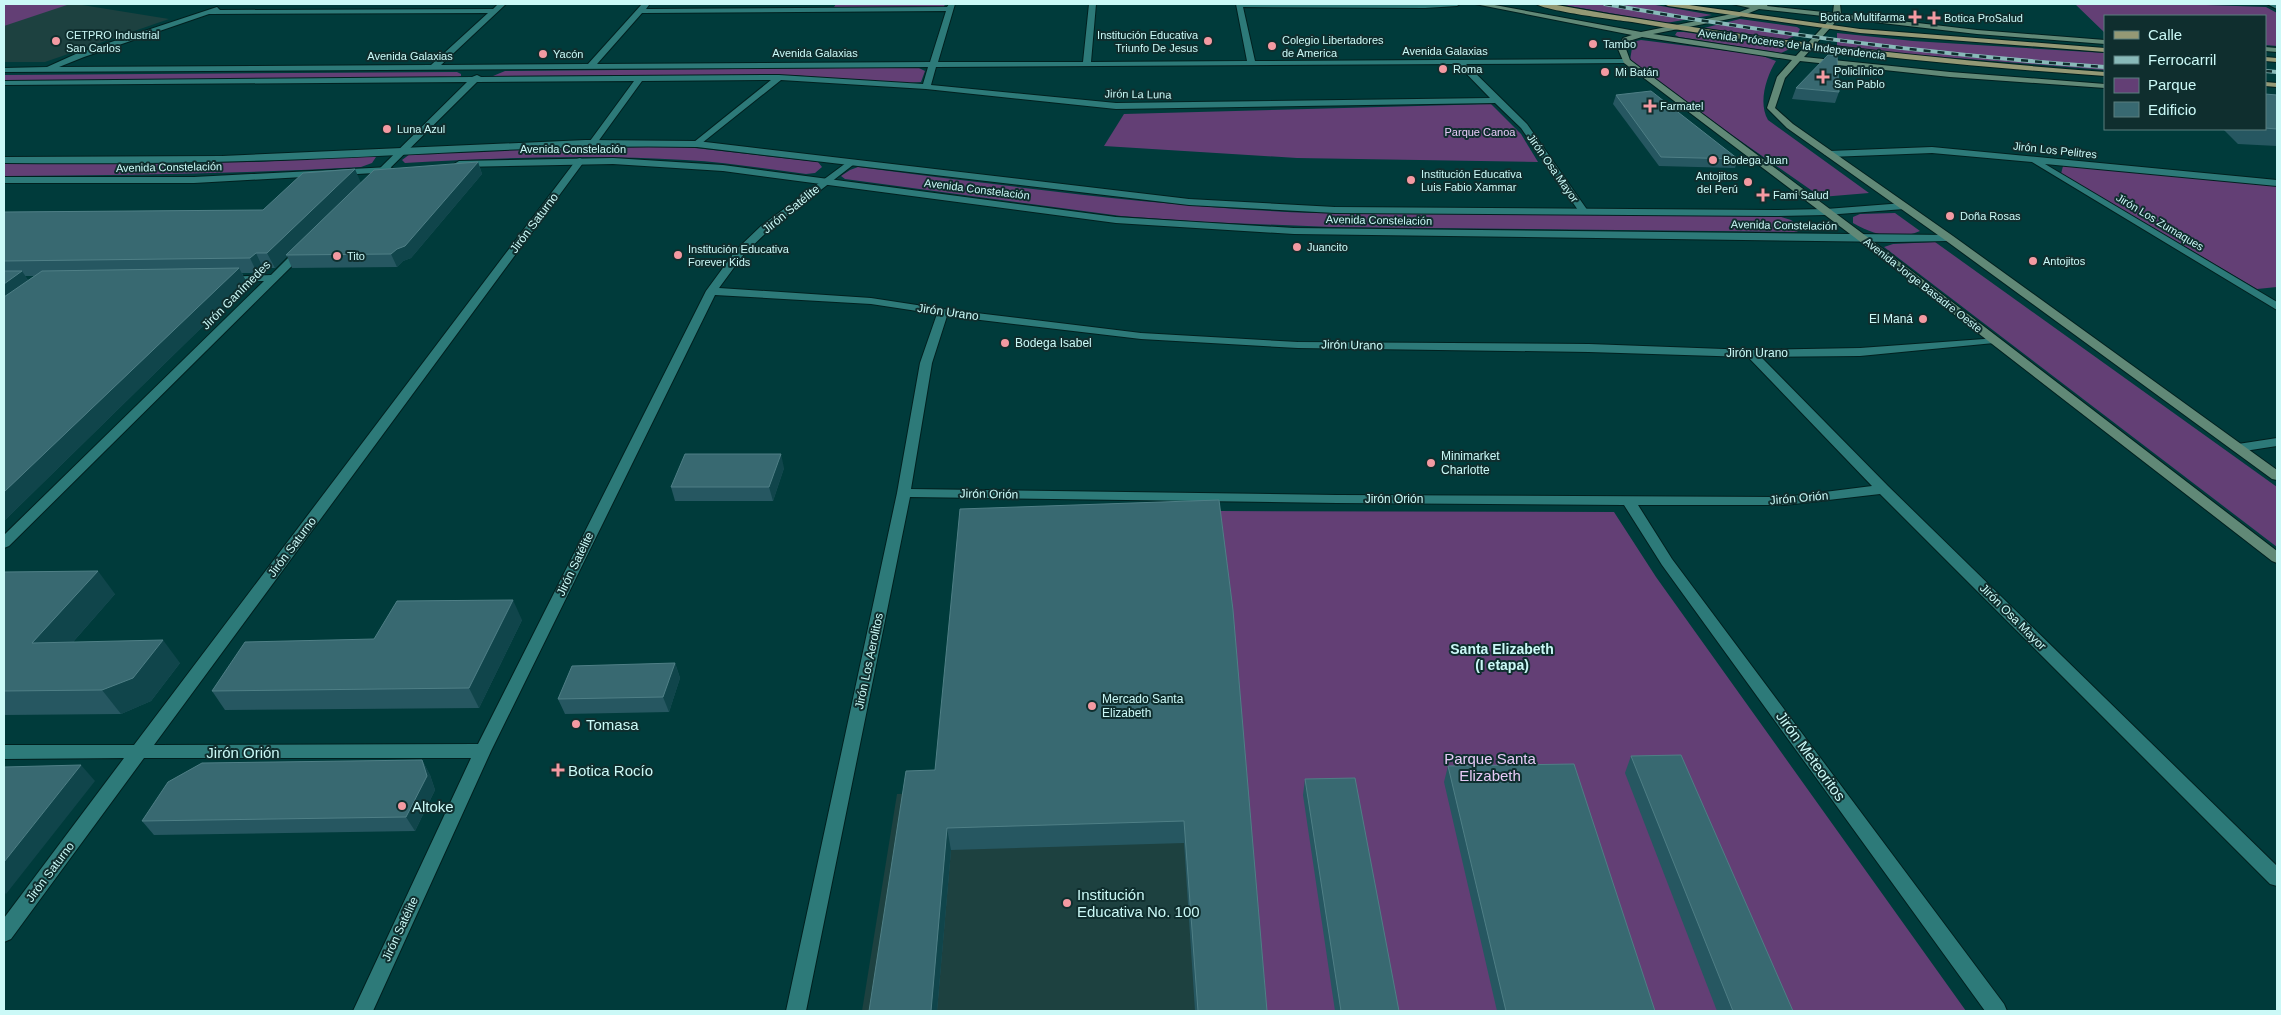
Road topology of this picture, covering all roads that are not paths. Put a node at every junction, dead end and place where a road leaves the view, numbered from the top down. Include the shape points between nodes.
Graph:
1 (232, 4) edge
2 (373, 4) edge
3 (502, 4) edge
4 (646, 4) edge
5 (1092, 4) edge
6 (1239, 4) edge
7 (1457, 4) edge
8 (1479, 4) edge
9 (1540, 4) edge
10 (1668, 4) edge
11 (1735, 4) edge
12 (1836, 4) edge
13 (2270, 4) edge
14 (951, 6) edge
15 (1762, 6) edge
16 (2277, 7) edge
17 (362, 11) junction
18 (494, 11) junction
19 (640, 11) junction
20 (208, 12) junction
21 (1738, 15) junction
22 (1836, 17) junction
23 (1676, 27) junction
24 (1828, 27) junction
25 (1642, 34) junction
26 (2104, 42) edge
27 (1807, 46) junction
28 (2104, 50) edge
29 (1796, 58) junction
30 (1626, 61) junction
31 (1087, 62) junction
32 (1251, 62) junction
33 (1459, 62) junction
34 (933, 64) junction
35 (591, 66) junction
36 (434, 67) junction
37 (489, 67) junction
38 (4, 70) edge
39 (48, 70) junction
40 (2104, 74) edge
41 (778, 77) junction
42 (639, 79) junction
43 (475, 80) junction
44 (4, 83) edge
45 (2104, 86) edge
46 (926, 87) junction
47 (1498, 100) junction
48 (594, 141) junction
49 (697, 144) junction
50 (403, 150) junction
51 (1829, 154) junction
52 (2030, 159) junction
53 (4, 160) edge
54 (580, 161) junction
55 (850, 163) junction
56 (452, 165) edge
57 (403, 169) edge
58 (383, 170) junction
59 (4, 180) edge
60 (825, 182) junction
61 (2277, 183) edge
62 (367, 186) edge
63 (1904, 206) junction
64 (1583, 212) junction
65 (1826, 212) junction
66 (313, 238) edge
67 (1862, 238) junction
68 (1949, 238) junction
69 (273, 278) junction
70 (215, 279) edge
71 (711, 291) junction
72 (2277, 296) edge
73 (2261, 297) junction
74 (2277, 307) edge
75 (943, 312) junction
76 (1994, 340) junction
77 (1751, 354) junction
78 (2277, 442) edge
79 (2238, 448) junction
80 (2277, 476) edge
81 (1883, 489) junction
82 (904, 493) junction
83 (1628, 500) junction
84 (4, 543) edge
85 (2277, 558) edge
86 (483, 751) junction
87 (4, 752) edge
88 (138, 753) junction
89 (2277, 878) edge
90 (4, 933) edge
91 (363, 1011) edge
92 (796, 1011) edge
93 (1997, 1011) edge

1 - 20 street
2 - 17 street
3 - 18 street
4 - 19 street
5 - 31 street
6 - 7 street
6 - 32 street
8 - 25 main road, Avenida Próceres de la Independencia
9 - 23 main road, Avenida Próceres de la Independencia
10 - 21 main road, Avenida Próceres de la Independencia
11 - 15 main road
12 - 22 main road
13 - 16 street
14 - 19 street
14 - 34 street
15 - 21 main road
15 - 22 main road
17 - 18 street
17 - 20 street
18 - 36 street
19 - 35 street
20 - 39 street via 81,55
21 - 23 main road
21 - 24 main road, Avenida Próceres de la Independencia
22 - 24 main road
22 - 26 main road
23 - 25 main road
23 - 27 main road, Avenida Próceres de la Independencia
24 - 27 main road
24 - 28 main road, Avenida Próceres de la Independencia
25 - 29 main road, Avenida Próceres de la Independencia
25 - 30 main road via 1626,40 1622,49
27 - 29 main road
27 - 40 main road, Avenida Próceres de la Independencia via 1967,64
29 - 45 main road, Avenida Próceres de la Independencia
29 - 51 main road via 1781,77 1771,108
30 - 33 street, Avenida Galaxias
30 - 65 main road, Avenida Jorge Basadre Oeste
31 - 32 street, Avenida Galaxias
31 - 34 street, Avenida Galaxias
32 - 33 street, Avenida Galaxias
33 - 47 street, Jirón Osa Mayor
34 - 35 street, Avenida Galaxias
34 - 46 street
35 - 37 street, Avenida Galaxias
36 - 37 street, Avenida Galaxias
36 - 39 street, Avenida Galaxias
37 - 43 street
38 - 39 street, Avenida Galaxias
41 - 42 street, Avenida Galaxias
41 - 46 street, Jirón La Luna
41 - 49 street
42 - 43 street, Avenida Galaxias
42 - 48 street
43 - 44 street, Avenida Galaxias
43 - 50 street
46 - 47 street, Jirón La Luna via 1116,106
47 - 64 street, Jirón Osa Mayor via 1524,126
48 - 49 street, Avenida Constelación
48 - 50 street, Avenida Constelación
49 - 55 street, Avenida Constelación
50 - 53 street, Avenida Constelación via 252,158
50 - 58 street
51 - 52 street, Jirón Los Pelitres via 1932,150
51 - 63 main road
52 - 61 street, Jirón Los Pelitres
52 - 73 street, Jirón Los Zumaques
54 - 56 street, Avenida Constelación
54 - 60 street, Avenida Constelación via 706,167
54 - 88 street, Jirón Saturno
55 - 60 street, Jirón Satélite
55 - 64 street, Avenida Constelación via 1189,202 1335,210
57 - 58 street, Avenida Constelación
58 - 59 street, Avenida Constelación via 194,180
58 - 62 street
60 - 67 street, Avenida Constelación via 1116,220 1204,227
60 - 71 street, Jirón Satélite via 765,228 740,252
63 - 65 street, Avenida Constelación
63 - 68 main road
64 - 65 street, Avenida Constelación
65 - 67 main road, Avenida Jorge Basadre Oeste
66 - 69 street, Jirón Ganímedes
67 - 68 street, Avenida Constelación
67 - 76 main road, Avenida Jorge Basadre Oeste
68 - 79 main road
69 - 70 street
69 - 84 street, Jirón Ganímedes
71 - 75 street, Jirón Urano via 871,301
71 - 86 street, Jirón Satélite
72 - 73 street
73 - 74 street, Jirón Los Zumaques
75 - 77 street, Jirón Urano via 1205,341
75 - 82 street, Jirón Los Aerolitos via 926,363
76 - 77 street, Jirón Urano via 1860,352
76 - 85 main road, Avenida Jorge Basadre Oeste
77 - 81 street, Jirón Osa Mayor
78 - 79 street
79 - 80 main road
81 - 83 street, Jirón Orión via 1785,501
81 - 89 street, Jirón Osa Mayor
82 - 83 street, Jirón Orión
82 - 92 street, Jirón Los Aerolitos
83 - 93 street, Jirón Meteoritos via 1668,562
86 - 88 street, Jirón Orión
86 - 91 street, Jirón Satélite
87 - 88 street, Jirón Orión
88 - 90 street, Jirón Saturno

